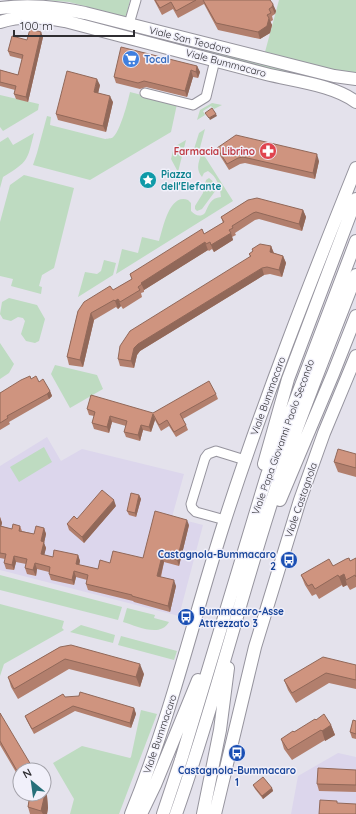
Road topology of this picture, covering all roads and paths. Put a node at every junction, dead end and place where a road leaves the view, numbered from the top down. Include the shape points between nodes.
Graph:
1 (136, 0) edge
2 (0, 8) edge
3 (0, 22) edge
4 (129, 24) junction
5 (215, 60) junction
6 (356, 79) edge
7 (356, 86) edge
8 (145, 93) dead end
9 (356, 101) edge
10 (356, 168) edge
11 (356, 199) edge
12 (356, 242) edge
13 (356, 275) edge
14 (356, 316) edge
15 (356, 356) edge
16 (245, 460) junction
17 (225, 520) junction
18 (256, 550) junction
19 (240, 561) junction
20 (224, 638) junction
21 (208, 660) junction
22 (226, 665) junction
23 (138, 797) junction
24 (211, 810) edge
25 (131, 814) edge
26 (140, 814) edge
27 (163, 814) edge
28 (176, 814) edge
29 (203, 814) edge

1 - 4 street
2 - 4 main road, Viale San Teodoro via 46,6
3 - 5 main road, Viale Bummacaro via 22,17 49,18
4 - 6 main road, Viale San Teodoro via 334,76
5 - 8 street via 206,97 193,104
5 - 9 main road, Viale Bummacaro via 328,88
7 - 9 main road
10 - 16 main road, Viale Bummacaro
11 - 19 main road via 288,379 264,462
12 - 19 main road, Viale Papa Giovanni Paolo Secondo via 267,475
13 - 18 main road, Viale Papa Giovanni Paolo Secondo via 279,478
14 - 18 main road
15 - 24 main road, Viale Castagnola via 300,500 248,671
16 - 17 main road, Viale Bummacaro
16 - 17 street via 216,451 205,458 192,508 196,512
17 - 23 main road, Viale Bummacaro via 186,653
18 - 20 main road, Viale Papa Giovanni Paolo Secondo via 242,622
19 - 20 main road, Viale Papa Giovanni Paolo Secondo via 230,595
20 - 21 main road
20 - 22 main road
21 - 26 main road via 155,786
21 - 27 main road via 181,760
22 - 24 main road
22 - 28 main road
23 - 25 main road, Viale Bummacaro
23 - 26 main road
24 - 29 main road

